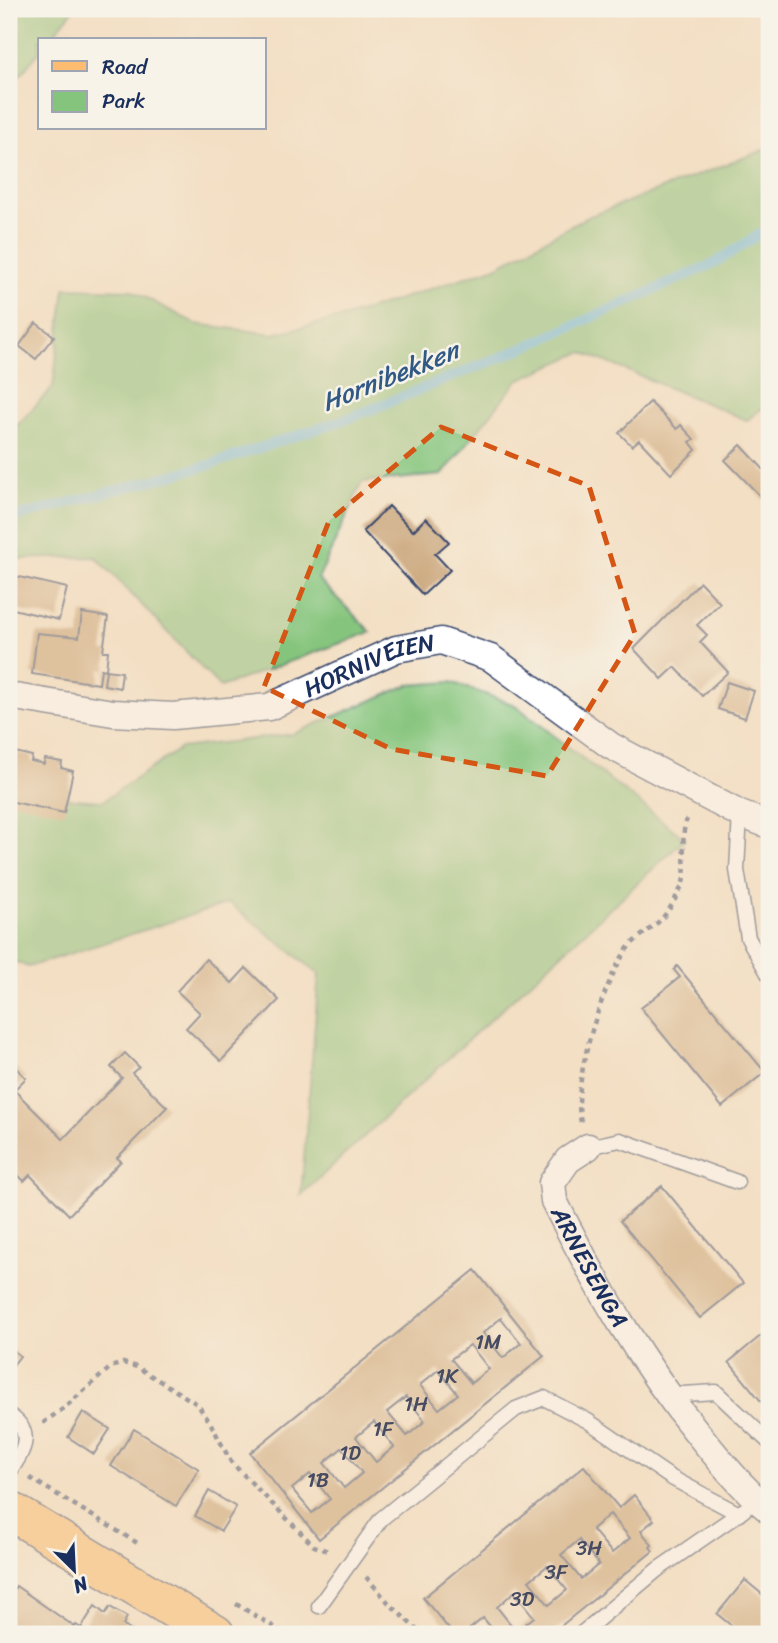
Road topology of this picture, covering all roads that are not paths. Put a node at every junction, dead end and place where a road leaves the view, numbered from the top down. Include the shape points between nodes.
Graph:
1 (9, 696) edge
2 (740, 814) junction
3 (769, 825) edge
4 (769, 975) edge
5 (588, 1147) joint
6 (737, 1182) dead end
7 (666, 1395) junction
8 (9, 1415) edge
9 (769, 1442) edge
10 (9, 1473) edge
11 (755, 1508) edge
12 (9, 1510) edge
13 (319, 1606) dead end
14 (215, 1634) edge
15 (582, 1634) edge

1 - 2 street, HORNIVEIEN via 113,713 173,716 270,708 396,649 441,641 491,658 611,746
2 - 3 street, HORNIVEIEN
2 - 4 lane via 737,870 748,938
5 - 6 lane, ARNESENGA via 620,1140
5 - 7 street, ARNESENGA via 568,1160 552,1183 554,1201 612,1312
7 - 9 lane via 716,1392
7 - 11 street, ARNESENGA
8 - 10 lane via 25,1435 24,1449
11 - 13 lane via 670,1477 544,1398 516,1409 381,1519
11 - 15 lane via 657,1570
12 - 14 main road

